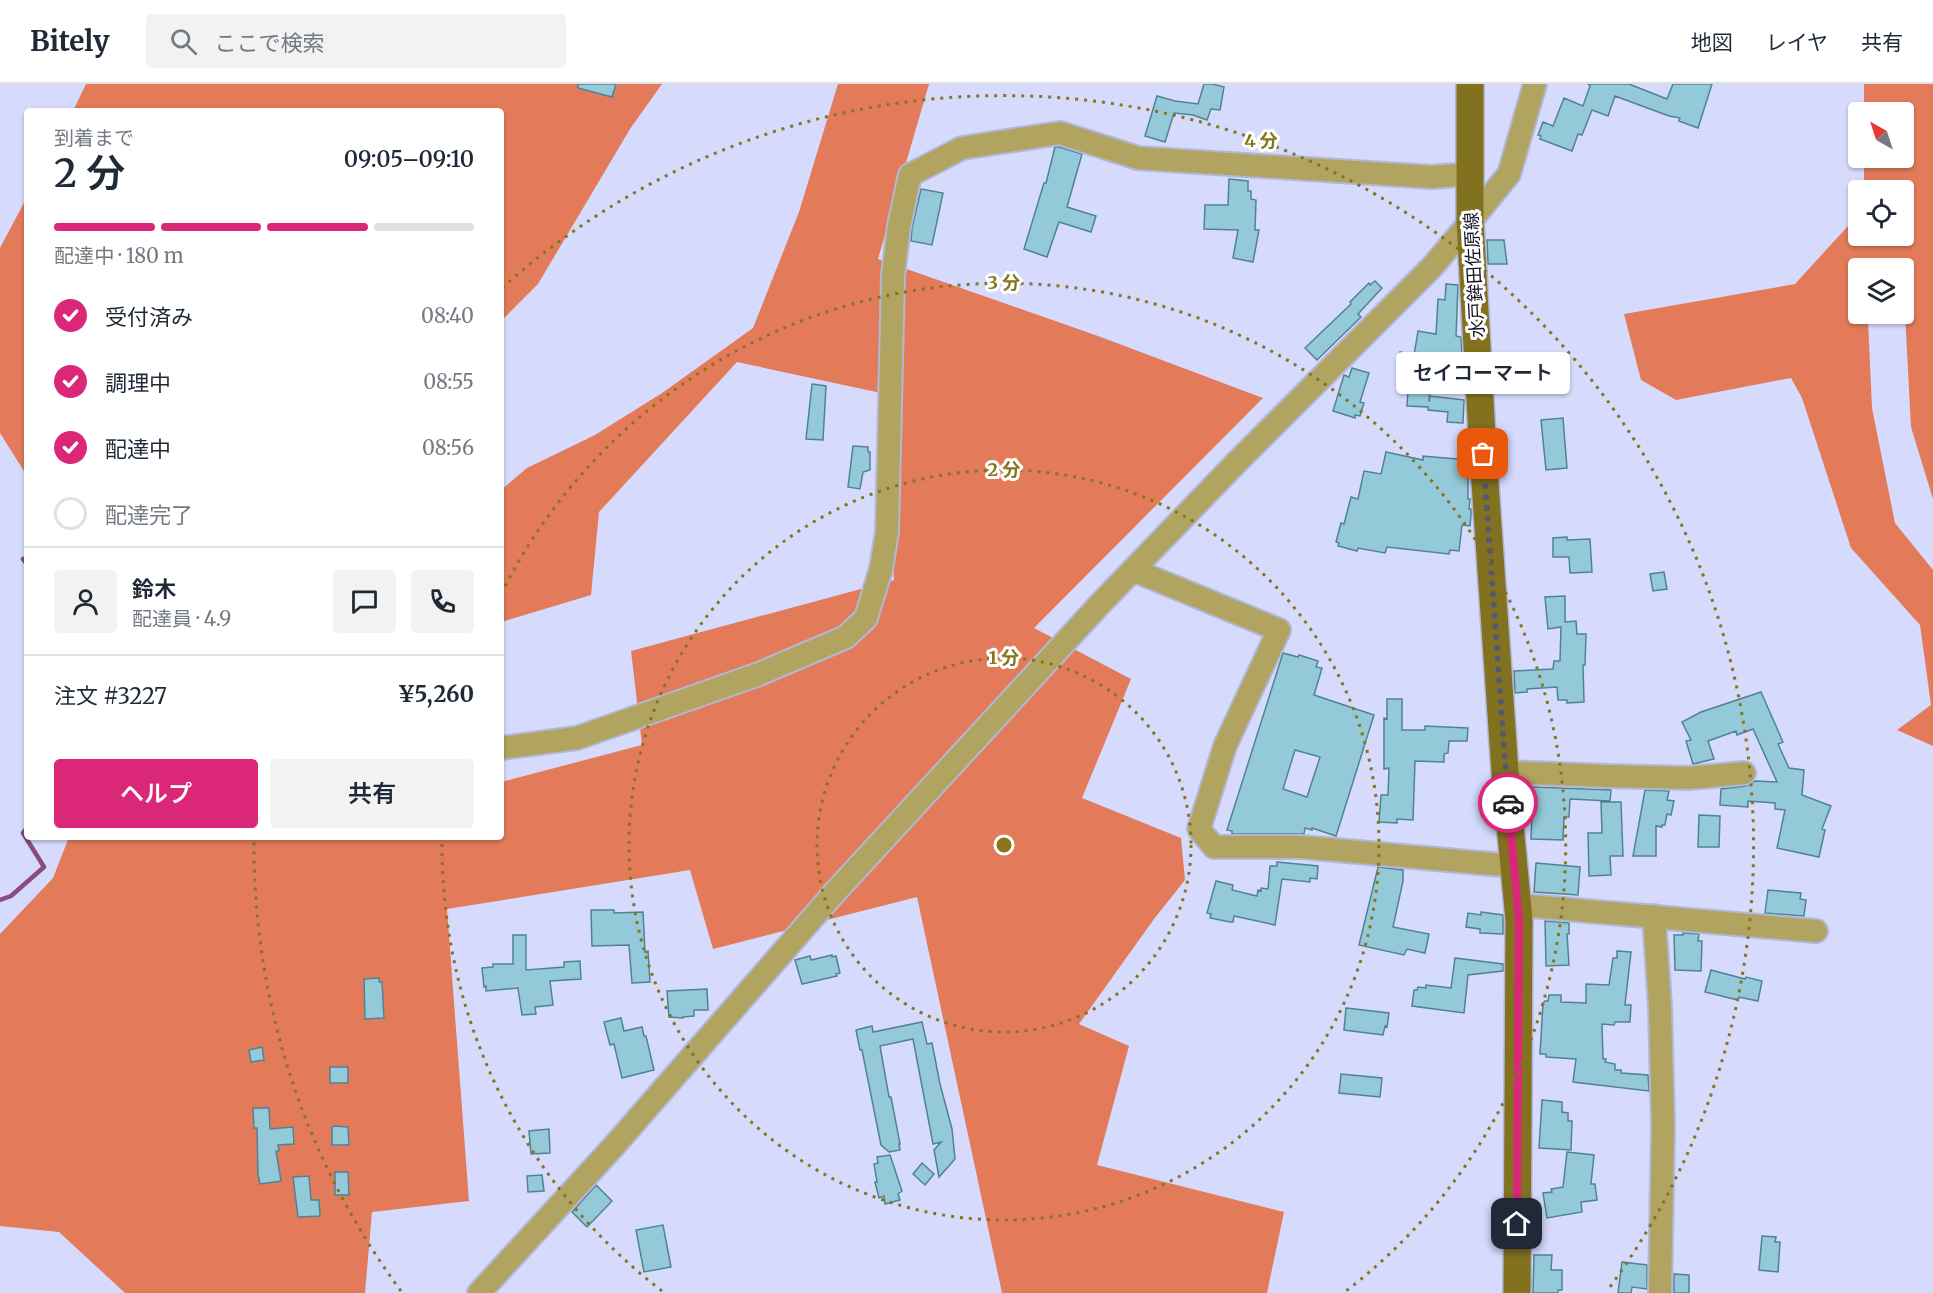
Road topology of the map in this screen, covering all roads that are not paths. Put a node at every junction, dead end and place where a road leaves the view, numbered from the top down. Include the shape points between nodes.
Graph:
1 (1470, 84) edge
2 (1535, 84) edge
3 (1471, 174) junction
4 (1470, 222) junction
5 (1133, 570) junction
6 (504, 748) edge
7 (1505, 772) junction
8 (1744, 772) dead end
9 (1514, 866) junction
10 (1518, 905) junction
11 (1654, 916) junction
12 (1816, 931) dead end
13 (479, 1293) edge
14 (1517, 1293) edge
15 (1660, 1293) edge

1 - 3 main road, 水戸鉾田佐原線
2 - 4 street via 1509,174
3 - 4 main road, 水戸鉾田佐原線
3 - 6 street via 1432,177 1138,158 1060,133 962,148 910,175 893,276 887,532 866,618 846,637 738,681 577,738
4 - 5 street via 1432,267
4 - 7 main road, 水戸鉾田佐原線
5 - 9 street via 1279,630 1225,746 1199,829 1214,847 1302,847
5 - 13 street via 836,891 614,1146
7 - 8 street via 1689,778
7 - 9 main road, 水戸鉾田佐原線
9 - 10 main road, 水戸鉾田佐原線
10 - 11 street
10 - 14 main road, 水戸鉾田佐原線
11 - 12 street
11 - 15 street via 1663,1125

